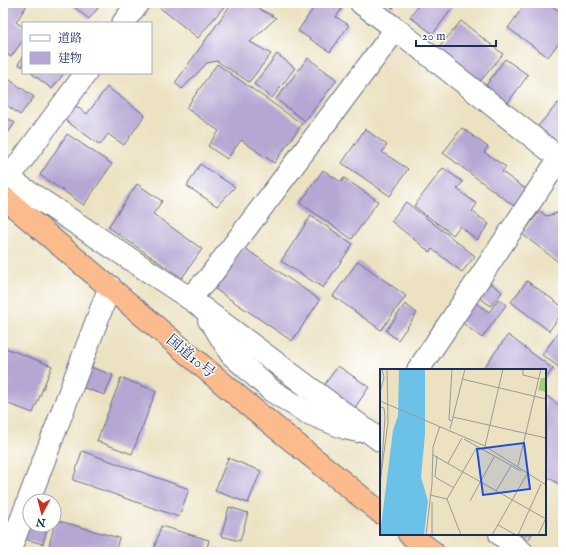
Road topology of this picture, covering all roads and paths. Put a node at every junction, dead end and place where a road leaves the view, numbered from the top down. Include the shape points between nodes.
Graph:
1 (138, 3) edge
2 (361, 3) edge
3 (124, 22) edge
4 (396, 29) junction
5 (85, 74) edge
6 (562, 158) edge
7 (5, 184) edge
8 (110, 286) junction
9 (189, 298) junction
10 (419, 369) edge
11 (272, 391) junction
12 (253, 408) junction
13 (379, 434) edge
14 (380, 512) edge
15 (410, 535) edge
16 (501, 535) edge
17 (9, 552) edge
18 (433, 552) edge
19 (522, 552) edge

1 - 3 street
2 - 4 street
4 - 6 street
4 - 9 street via 208,279
5 - 7 street
6 - 10 street
7 - 8 highway, 国道10号
7 - 9 street
8 - 12 highway, 国道10号
8 - 17 street
9 - 11 street via 214,326 231,354
9 - 13 street
11 - 12 street
11 - 13 street via 308,413 345,428
12 - 14 highway, 国道10号
15 - 18 highway
16 - 19 street

